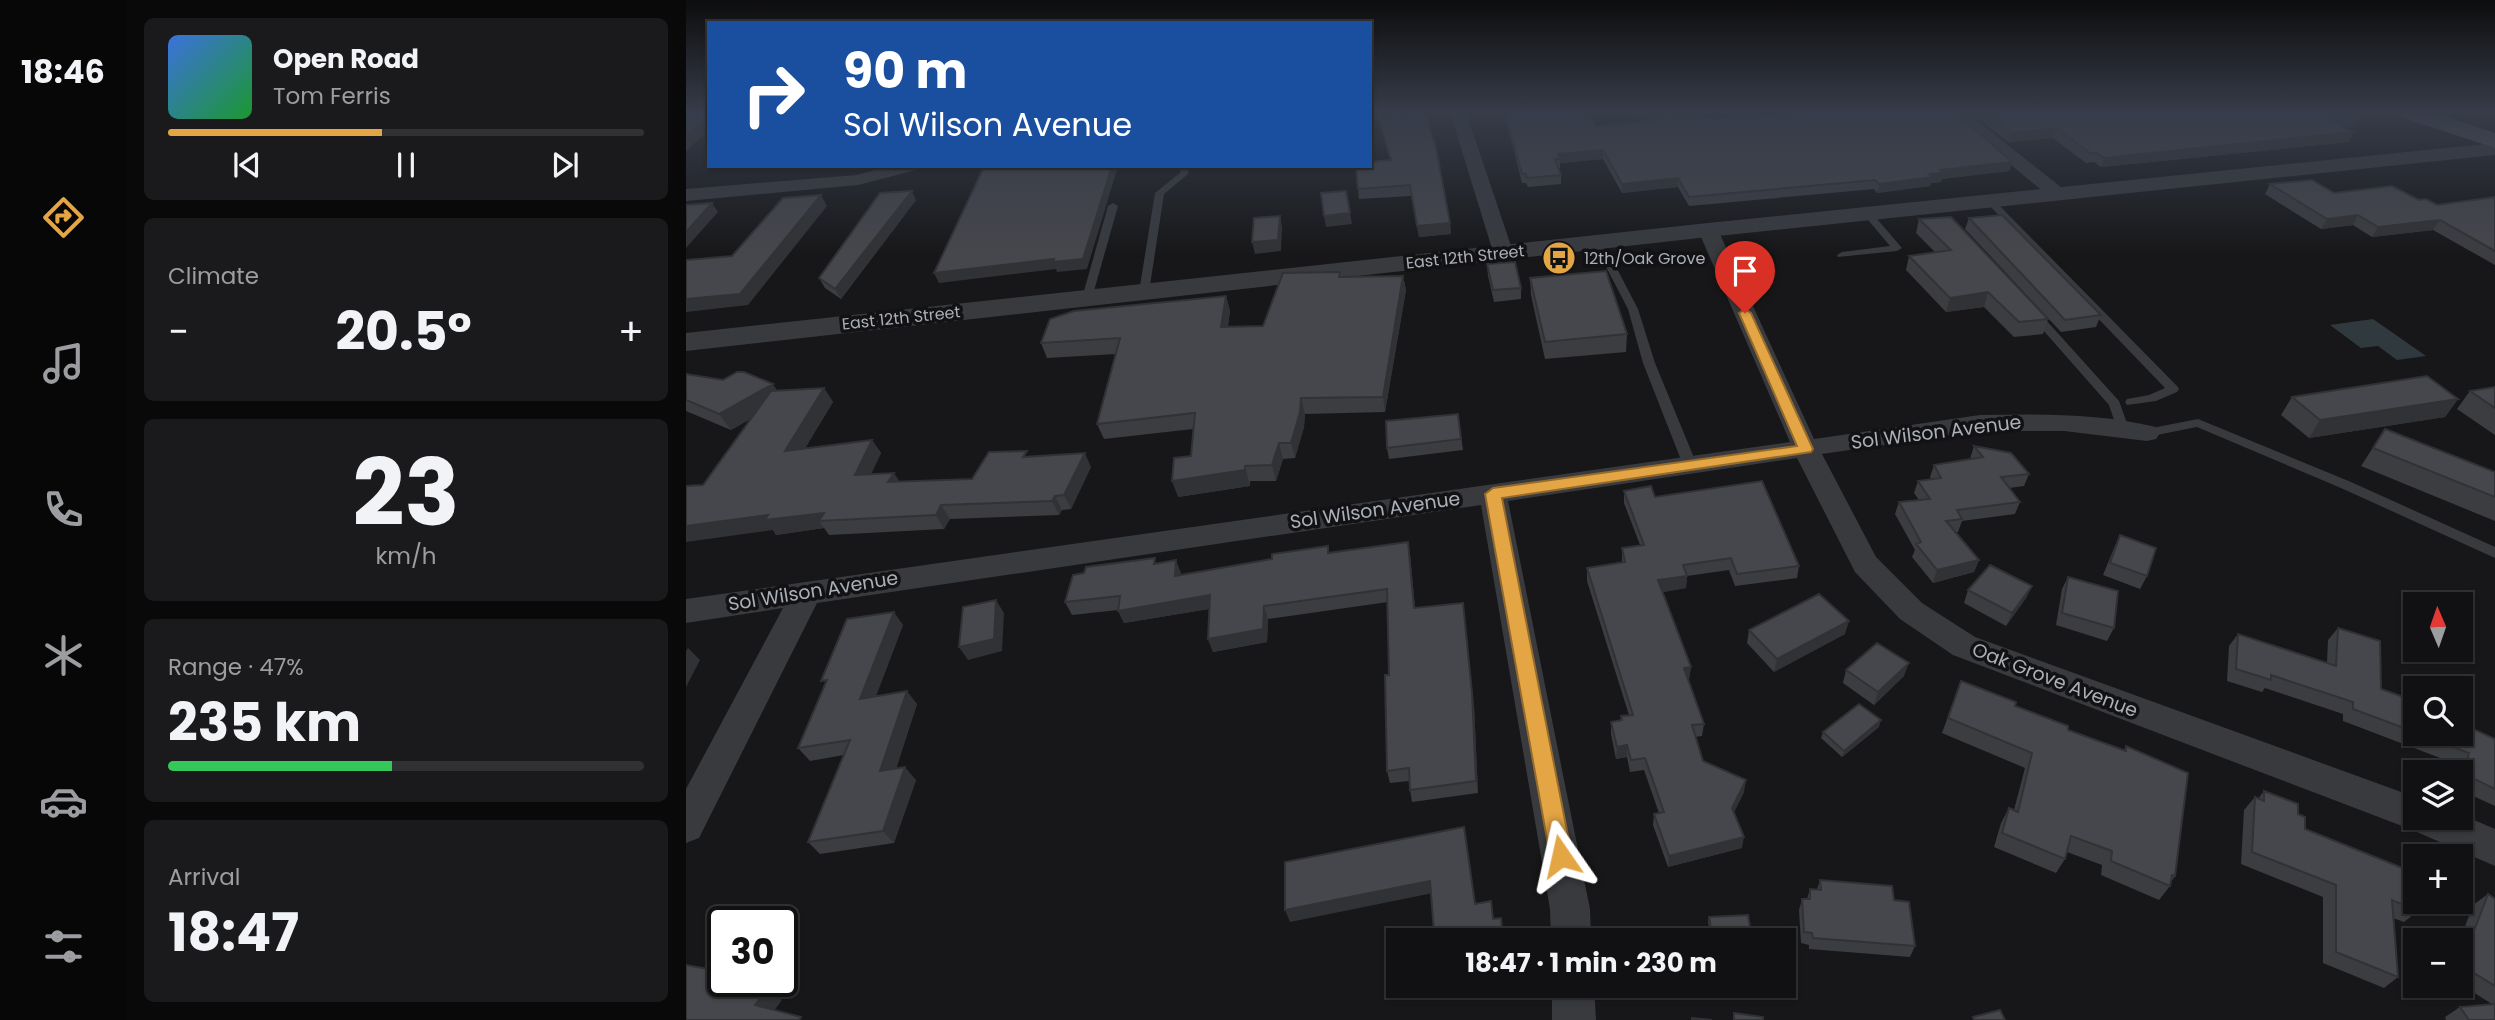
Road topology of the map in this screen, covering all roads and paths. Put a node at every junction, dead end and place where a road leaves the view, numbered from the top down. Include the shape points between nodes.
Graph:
1 (1473, 160) edge
2 (2015, 160) edge
3 (2395, 160) edge
4 (897, 168) edge
5 (1185, 168) edge
6 (863, 173) edge
7 (686, 195) edge
8 (2059, 195) junction
9 (1990, 201) junction
10 (1113, 206) dead end
11 (1868, 214) junction
12 (1708, 230) junction
13 (1598, 242) junction
14 (1503, 252) junction
15 (1842, 255) dead end
16 (1143, 292) junction
17 (1087, 298) junction
18 (2028, 306) edge
19 (686, 342) edge
20 (2131, 402) dead end
21 (2135, 431) junction
22 (1806, 449) junction
23 (1690, 465) junction
24 (1493, 494) junction
25 (2495, 553) edge
26 (807, 592) junction
27 (686, 611) edge
28 (2403, 810) edge
29 (686, 825) edge
30 (2457, 830) edge
31 (2495, 848) edge
32 (1571, 928) edge
33 (1573, 998) edge
34 (1574, 1020) edge

1 - 14 street
2 - 8 street
3 - 8 street, East 12th Street
4 - 6 street
5 - 16 lane via 1184,174 1160,193
6 - 7 street
8 - 9 street, East 12th Street
9 - 11 street, East 12th Street via 1938,212
9 - 20 lane via 2173,390
10 - 17 lane
11 - 12 street, East 12th Street
11 - 15 lane via 1897,248
12 - 13 street, East 12th Street
12 - 22 street, Oak Grove Avenue
13 - 14 street, East 12th Street
13 - 23 lane via 1633,309 1649,363
14 - 16 street, East 12th Street
16 - 17 street, East 12th Street
17 - 19 street, East 12th Street
18 - 21 lane
21 - 22 street, Sol Wilson Avenue via 2042,421 1980,423
21 - 25 lane via 2198,424
22 - 23 street, Sol Wilson Avenue
22 - 28 street, Oak Grove Avenue via 1865,564 1911,611 1964,646
23 - 24 street, Sol Wilson Avenue
24 - 26 street, Sol Wilson Avenue
24 - 32 street
26 - 27 street, Sol Wilson Avenue
26 - 29 street
30 - 31 street
33 - 34 street

